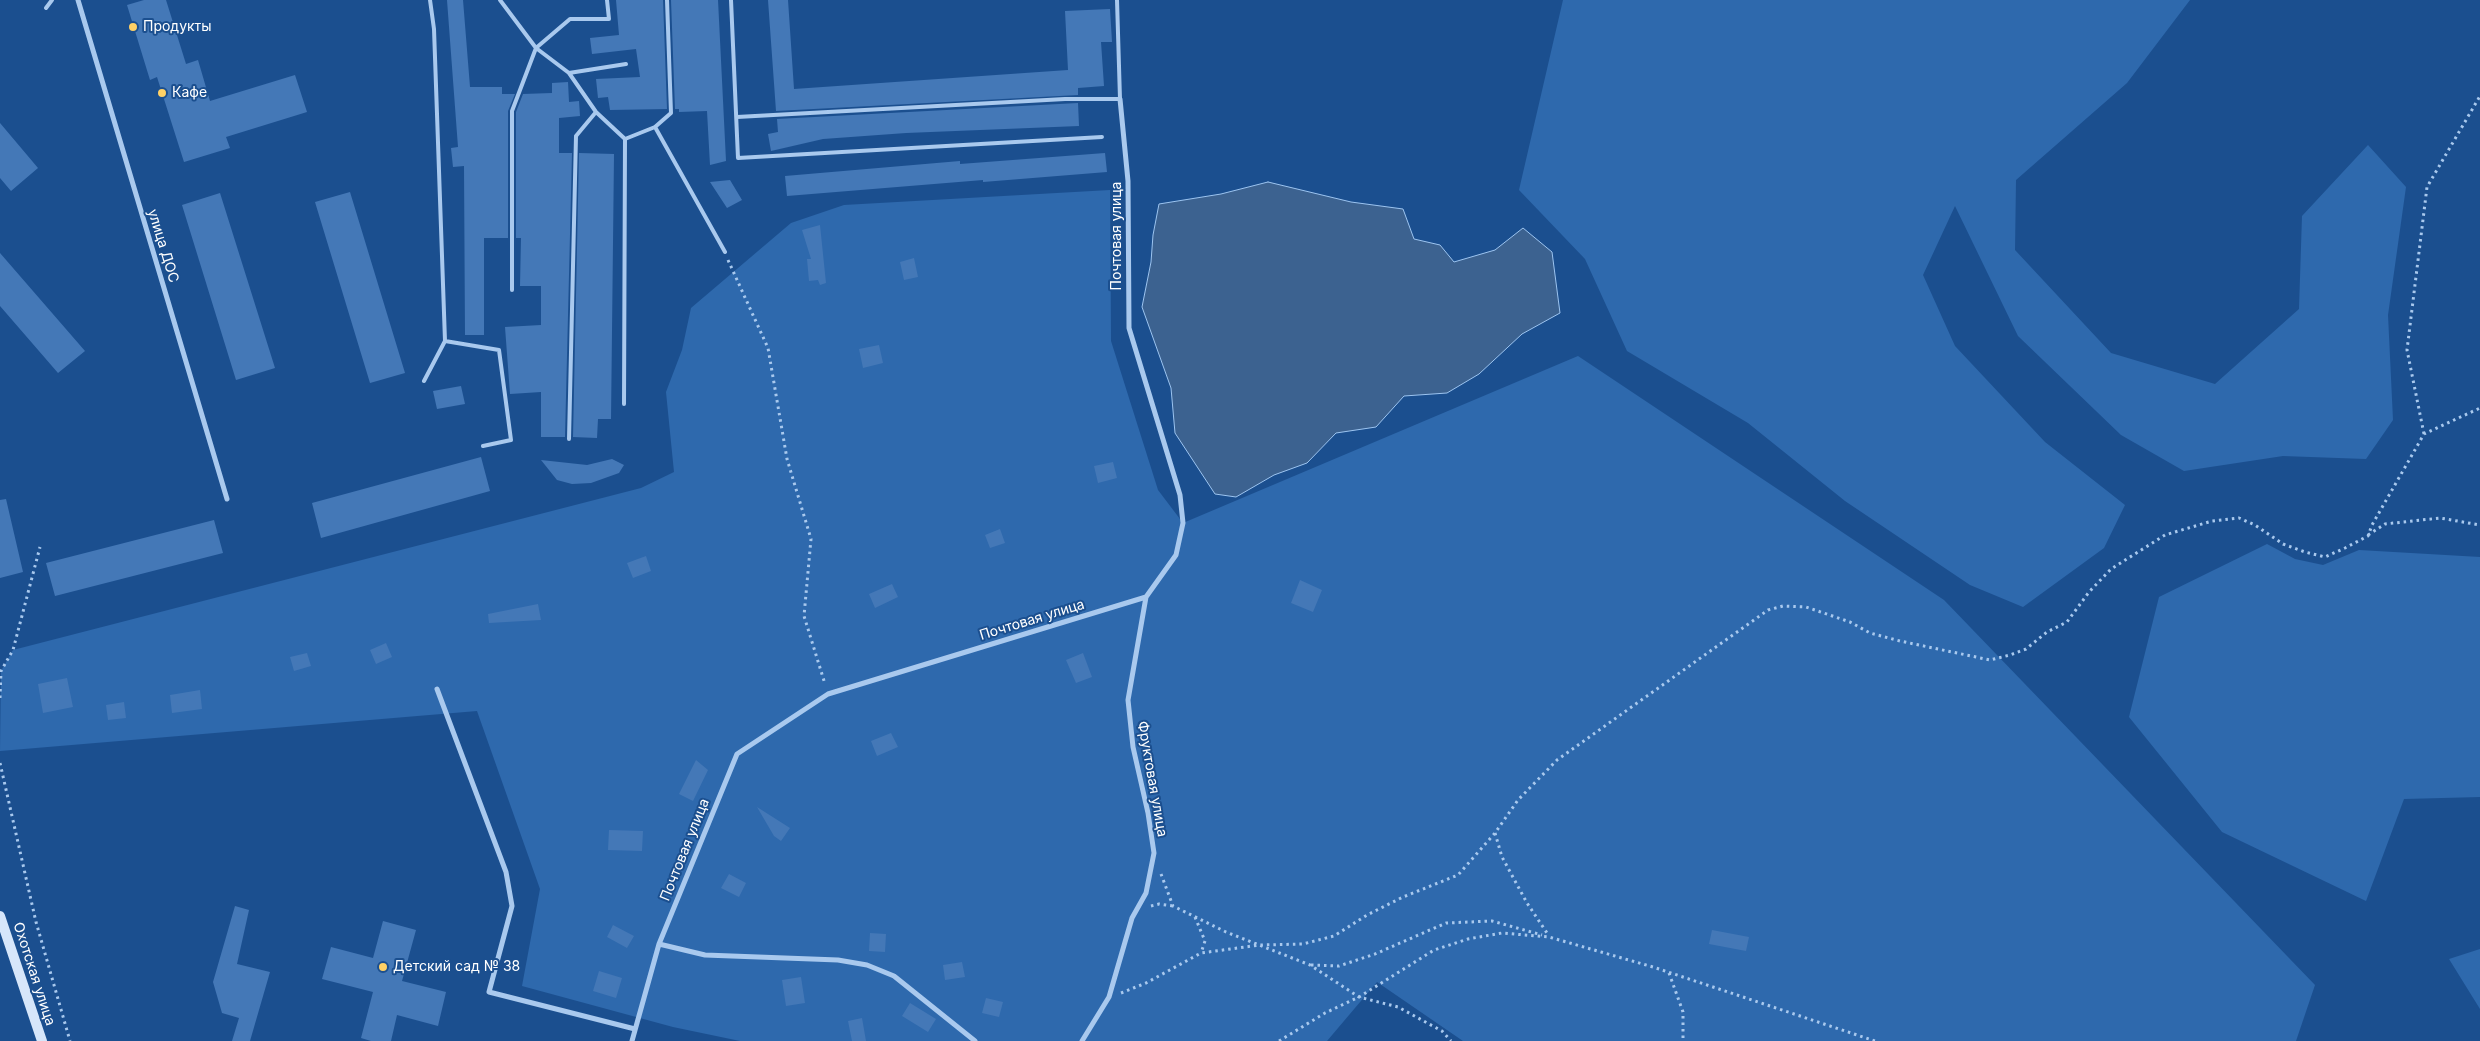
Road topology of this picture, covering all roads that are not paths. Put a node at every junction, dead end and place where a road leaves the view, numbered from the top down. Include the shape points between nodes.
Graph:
1 (52, 0) edge
2 (78, 0) edge
3 (430, 0) edge
4 (500, 0) edge
5 (606, 0) edge
6 (667, 0) edge
7 (731, 0) edge
8 (1117, 0) edge
9 (46, 8) dead end
10 (536, 48) junction
11 (626, 64) dead end
12 (569, 74) junction
13 (1120, 99) junction
14 (596, 112) junction
15 (737, 117) junction
16 (656, 127) junction
17 (1102, 138) dead end
18 (625, 139) junction
19 (725, 252) road end
20 (512, 290) dead end
21 (445, 340) junction
22 (424, 381) dead end
23 (624, 404) dead end
24 (569, 439) dead end
25 (483, 446) dead end
26 (227, 499) dead end
27 (1146, 597) junction
28 (437, 689) dead end
29 (0, 916) edge
30 (659, 944) junction
31 (635, 1029) junction
32 (42, 1041) edge
33 (632, 1041) edge
34 (975, 1041) edge
35 (1082, 1041) edge

1 - 9 lane
2 - 26 street, улица ДОС
3 - 21 lane via 434,29
4 - 10 lane
5 - 10 lane via 609,19 570,19
6 - 16 lane via 671,113
7 - 15 lane
8 - 13 lane
10 - 12 lane
10 - 20 lane via 512,111
11 - 12 lane
12 - 14 lane
13 - 15 lane via 1065,99
13 - 27 street, Почтовая улица via 1128,181 1129,328 1173,470 1183,523 1176,555
14 - 18 lane
14 - 24 lane via 576,136
15 - 17 lane via 738,158
16 - 18 lane
16 - 19 lane
18 - 23 lane
21 - 22 lane
21 - 25 lane via 499,350 511,440
27 - 30 street, Почтовая улица via 828,694 737,754
27 - 35 street, Фруктовая улица via 1128,700 1133,747 1154,852 1146,893 1132,918 1109,997
28 - 31 street via 506,872 512,906 489,992
29 - 32 street, Охотская улица
30 - 31 street, Почтовая улица
30 - 34 street via 704,955 838,960 867,966 894,976
31 - 33 street, Почтовая улица

